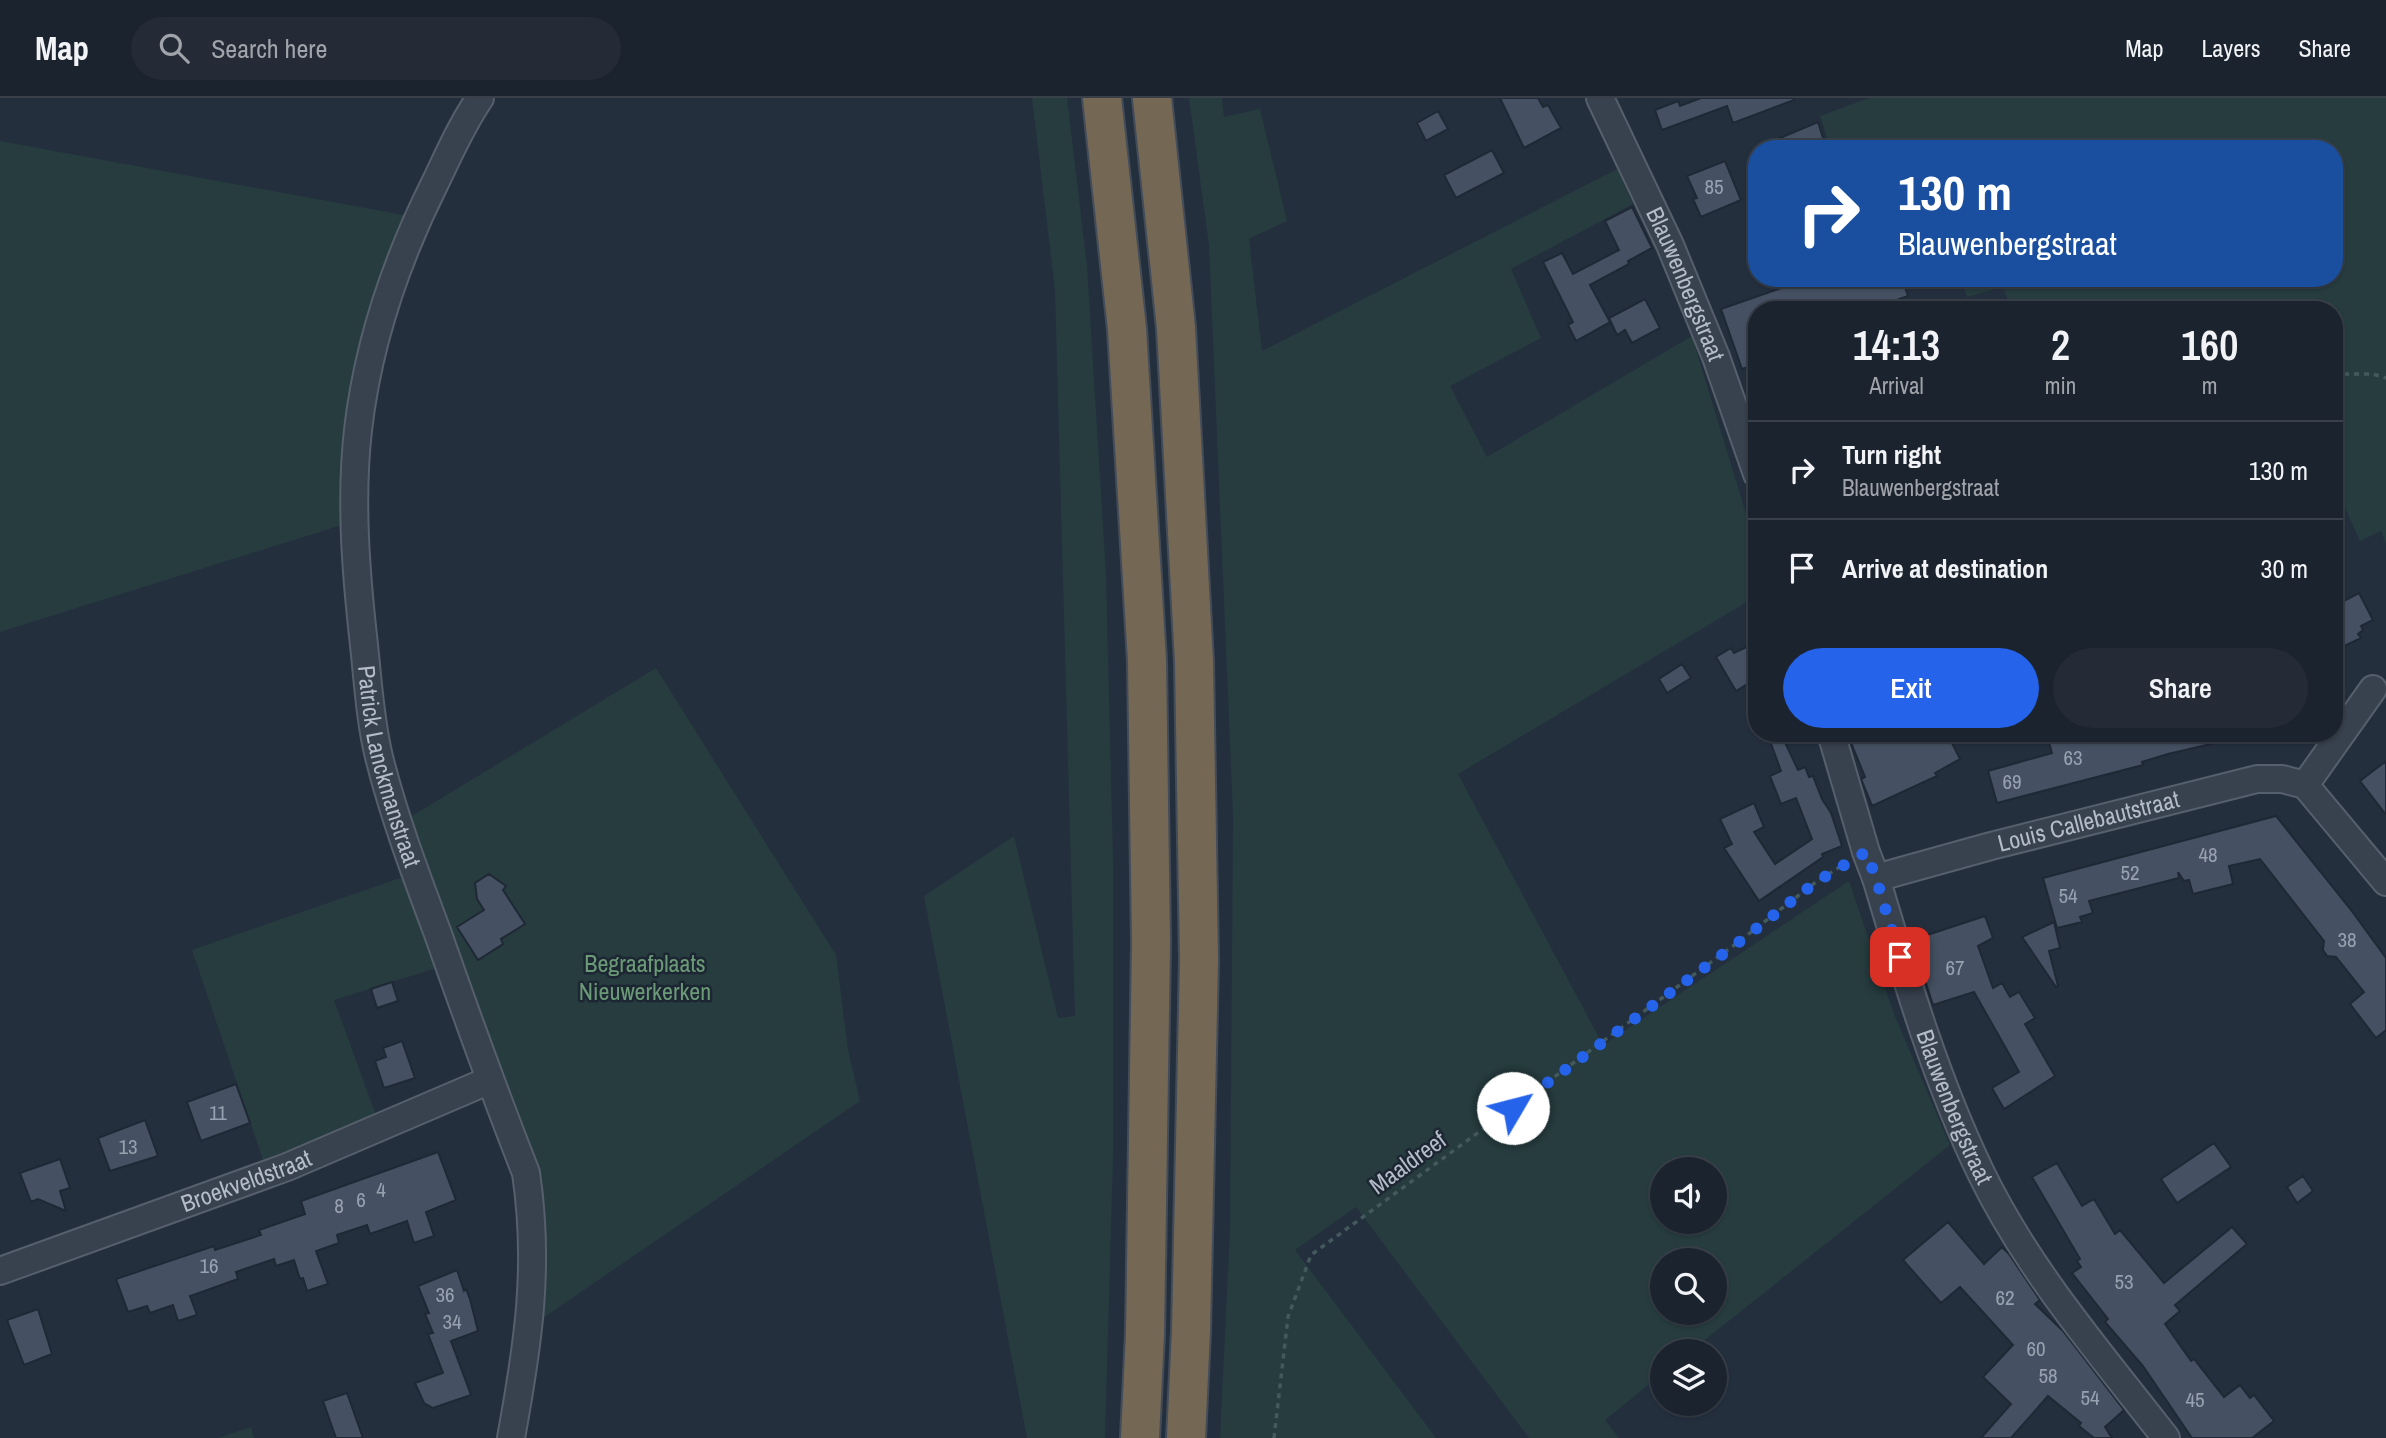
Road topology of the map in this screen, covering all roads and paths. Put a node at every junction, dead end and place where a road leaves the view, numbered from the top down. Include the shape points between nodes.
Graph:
1 (480, 98) edge
2 (1102, 98) edge
3 (1152, 98) edge
4 (1600, 98) edge
5 (2343, 374) edge
6 (2386, 378) edge
7 (1748, 448) edge
8 (2373, 689) dead end
9 (2343, 731) edge
10 (1834, 742) edge
11 (2335, 742) edge
12 (2305, 785) junction
13 (1866, 852) junction
14 (1876, 878) junction
15 (2386, 882) edge
16 (490, 1080) junction
17 (0, 1271) edge
18 (512, 1438) edge
19 (1140, 1438) edge
20 (1186, 1438) edge
21 (1273, 1438) edge
22 (2166, 1438) edge

1 - 16 street, Patrick Lanckmanstraat via 426,201 382,312 358,431 354,533 379,755 396,818
2 - 19 highway via 1126,329 1147,661 1151,943
3 - 20 highway via 1176,328 1194,662 1199,960
4 - 7 street, Blauwenbergstraat via 1670,245
5 - 6 path
8 - 9 street
10 - 13 street, Blauwenbergstraat
11 - 12 street
12 - 14 street, Louis Callebautstraat via 2258,779
12 - 15 street
13 - 14 street, Blauwenbergstraat
13 - 21 path, Maaldreef via 1816,882 1311,1255 1288,1317
14 - 22 street, Blauwenbergstraat via 1931,1055 1982,1175 2049,1286
16 - 17 street, Broekveldstraat via 287,1167
16 - 18 street, Patrick Lanckmanstraat via 526,1173 532,1213 528,1344

